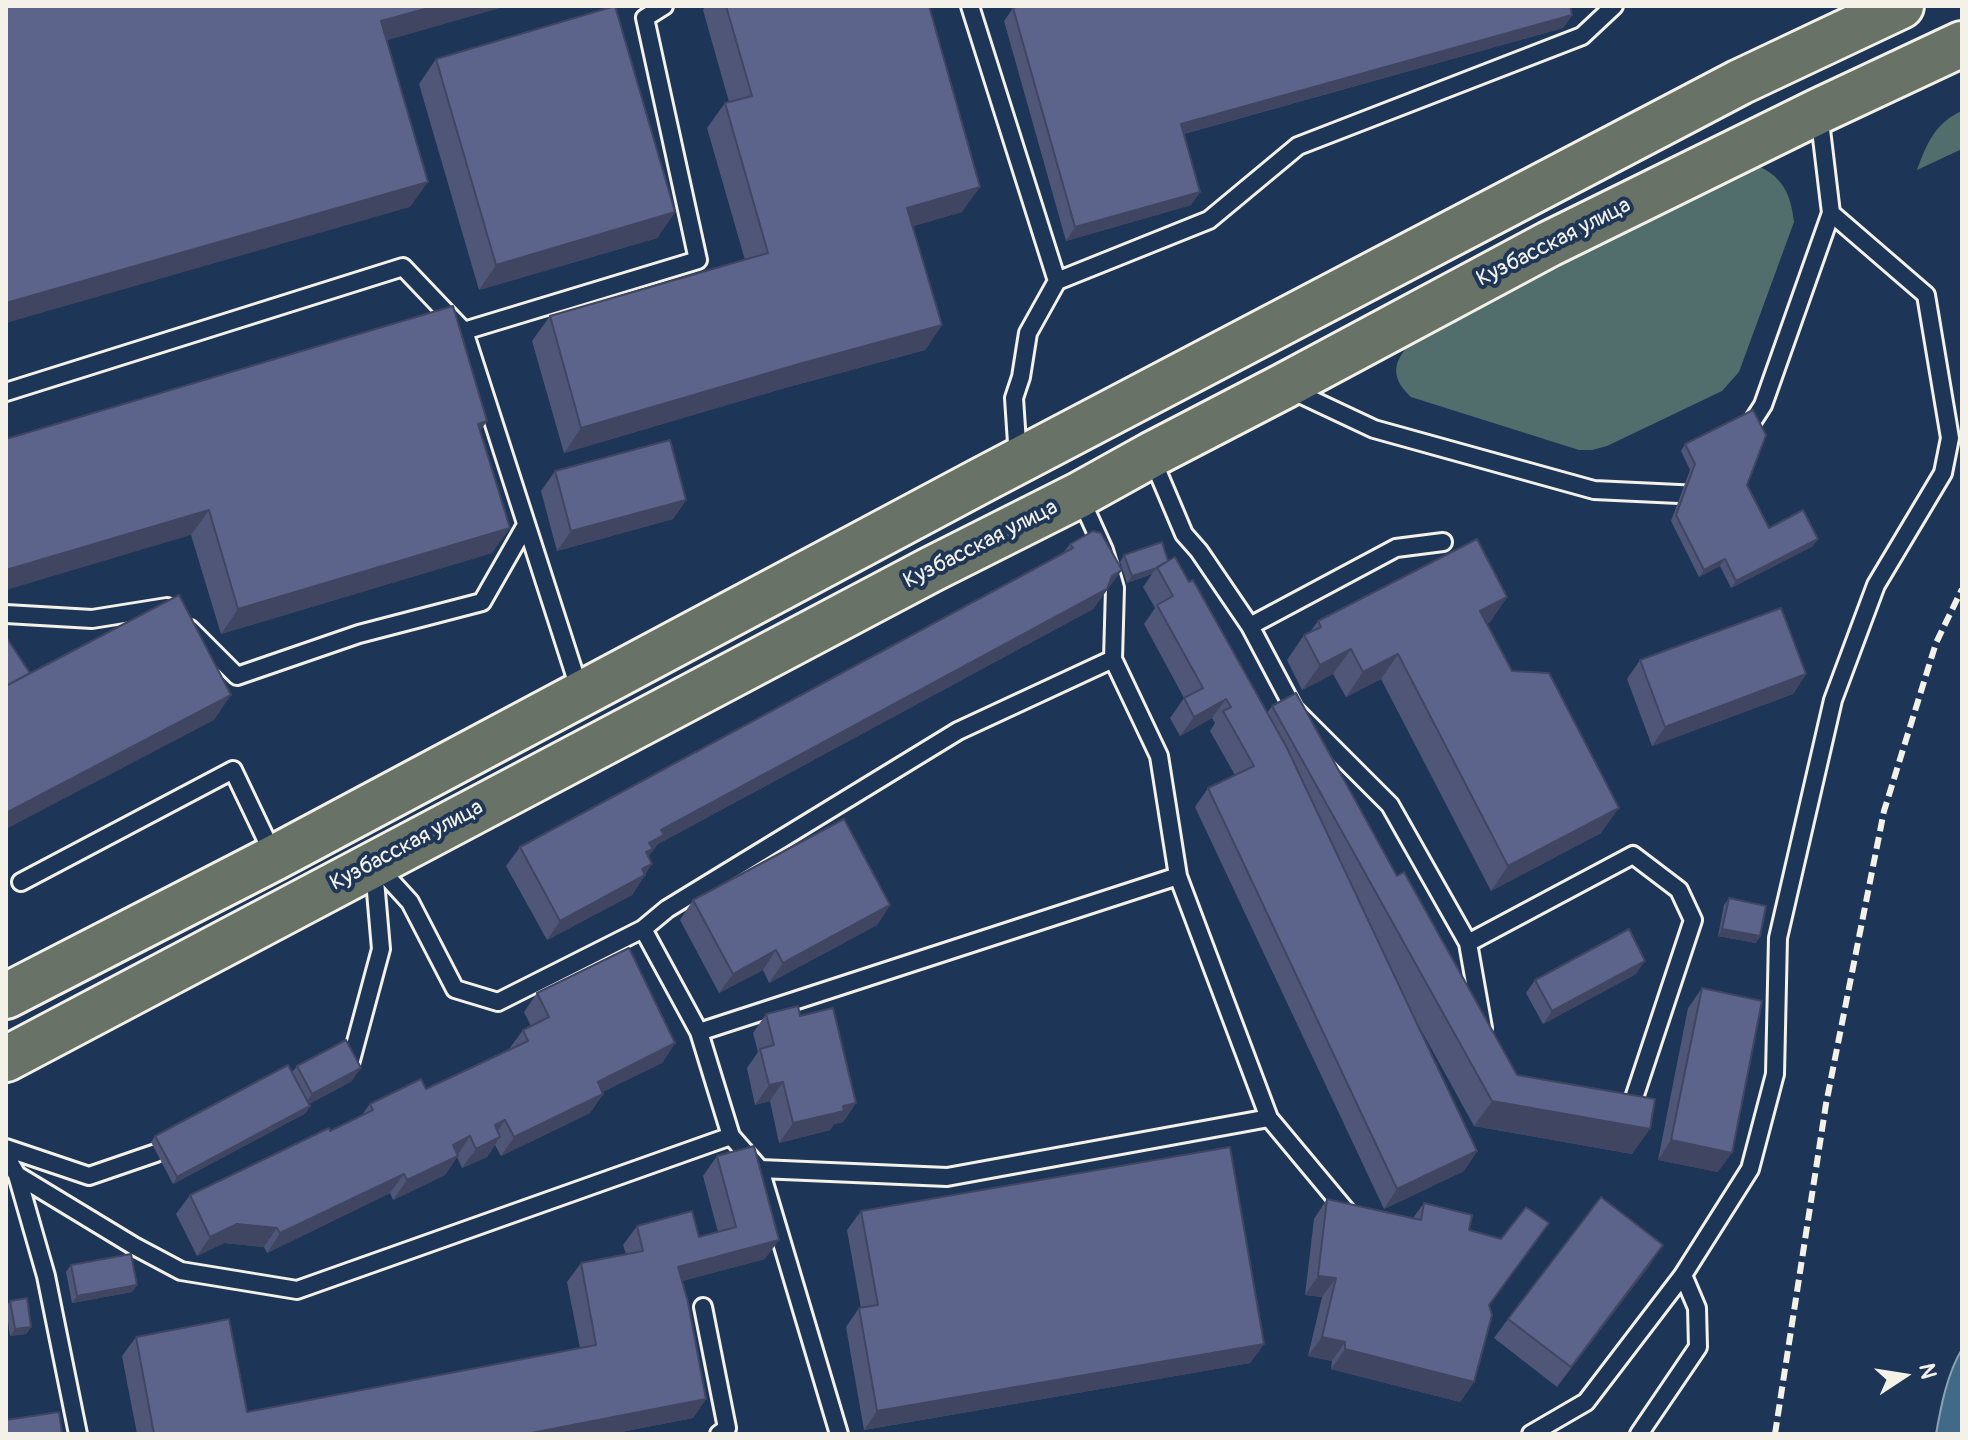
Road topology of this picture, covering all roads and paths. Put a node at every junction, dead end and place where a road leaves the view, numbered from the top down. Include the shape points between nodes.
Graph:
1 (664, 6) edge
2 (970, 6) edge
3 (1614, 6) edge
4 (1901, 6) edge
5 (1962, 44) edge
6 (1819, 111) junction
7 (1831, 213) junction
8 (1057, 281) junction
9 (464, 331) junction
10 (1284, 386) junction
11 (6, 392) edge
12 (1739, 444) edge
13 (1151, 455) junction
14 (1018, 461) junction
15 (1714, 482) edge
16 (1079, 495) junction
17 (526, 525) junction
18 (1443, 542) dead end
19 (6, 614) edge
20 (1250, 626) junction
21 (1113, 659) junction
22 (581, 694) junction
23 (274, 858) junction
24 (374, 863) junction
25 (1178, 876) junction
26 (21, 882) dead end
27 (643, 929) junction
28 (1468, 943) junction
29 (6, 996) edge
30 (699, 1032) junction
31 (1491, 1048) edge
32 (6, 1059) edge
33 (344, 1067) edge
34 (1615, 1108) edge
35 (1269, 1118) junction
36 (731, 1136) junction
37 (6, 1148) edge
38 (156, 1153) edge
39 (6, 1156) edge
40 (760, 1169) junction
41 (17, 1175) junction
42 (1363, 1218) edge
43 (1683, 1275) junction
44 (703, 1307) dead end
45 (78, 1434) edge
46 (719, 1434) edge
47 (839, 1434) edge
48 (1531, 1434) edge
49 (1639, 1434) edge

1 - 9 lane via 645,18 698,260
2 - 8 lane
3 - 8 lane via 1582,36 1298,146 1209,220
4 - 14 main road via 1740,82
5 - 6 main road, Кузбасская улица
6 - 7 lane
6 - 10 main road, Кузбасская улица via 1549,244
7 - 12 lane via 1763,405
7 - 43 lane via 1926,295 1950,438 1943,473 1876,585 1833,700 1778,938 1775,1074 1750,1169
8 - 14 lane via 1028,333 1014,398
9 - 11 lane via 403,267
9 - 17 lane
10 - 13 main road, Кузбасская улица
10 - 15 lane via 1374,429 1594,490 1706,495
13 - 16 main road, Кузбасская улица
13 - 20 lane via 1184,534
14 - 22 main road
16 - 21 lane via 1115,588
16 - 24 main road, Кузбасская улица
17 - 19 lane via 482,602 359,634 237,676 167,607 92,619
17 - 22 lane
18 - 20 lane via 1396,548
20 - 28 lane via 1294,709 1390,805
21 - 25 lane via 1159,756
21 - 27 lane via 958,731 667,909
22 - 23 main road
23 - 26 lane via 233,770
23 - 29 main road
24 - 27 lane via 410,902 455,989 498,1002
24 - 32 main road, Кузбасская улица
24 - 33 lane via 381,949 350,1064
25 - 30 lane
25 - 35 lane
27 - 30 lane
28 - 31 lane
28 - 34 lane via 1633,855 1679,890 1693,920 1630,1110
30 - 36 lane
35 - 40 lane via 947,1177
35 - 42 lane via 1349,1214
36 - 40 lane
36 - 41 lane via 297,1290 181,1271
37 - 38 lane via 89,1176
39 - 41 lane
40 - 47 lane
41 - 45 lane via 46,1276
43 - 48 lane via 1586,1402
43 - 49 lane via 1697,1308 1698,1347
44 - 46 lane via 727,1428

